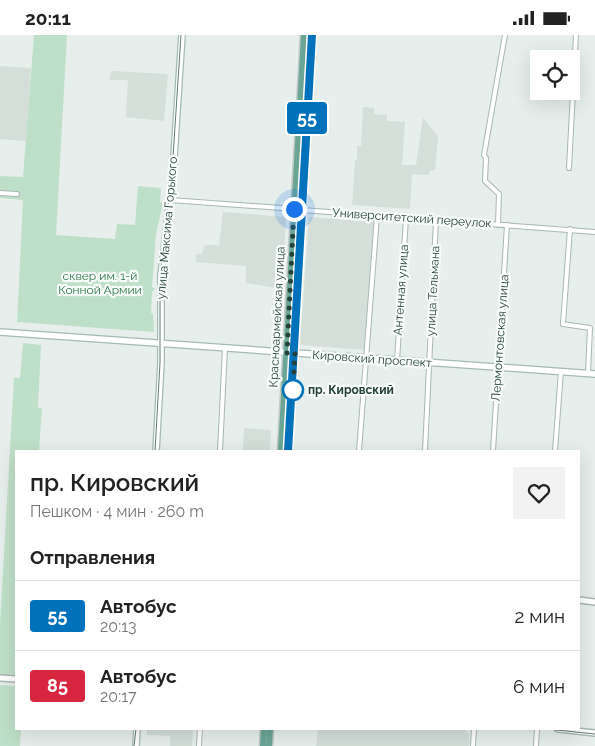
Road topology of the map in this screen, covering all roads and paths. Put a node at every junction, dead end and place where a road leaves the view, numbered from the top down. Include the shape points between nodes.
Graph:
1 (182, 35) edge
2 (304, 35) edge
3 (312, 35) edge
4 (504, 35) edge
5 (576, 35) edge
6 (569, 168) dead end
7 (0, 193) edge
8 (17, 194) dead end
9 (170, 200) junction
10 (294, 209) junction
11 (303, 210) junction
12 (377, 216) junction
13 (406, 218) junction
14 (436, 220) junction
15 (498, 225) junction
16 (507, 225) junction
17 (570, 229) junction
18 (595, 232) edge
19 (0, 331) edge
20 (160, 343) junction
21 (225, 348) junction
22 (287, 353) junction
23 (295, 353) junction
24 (367, 359) junction
25 (397, 361) junction
26 (430, 363) junction
27 (498, 367) junction
28 (561, 371) junction
29 (588, 373) junction
30 (595, 374) edge
31 (156, 450) edge
32 (220, 450) edge
33 (281, 450) edge
34 (288, 450) edge
35 (359, 450) edge
36 (425, 450) edge
37 (493, 450) edge
38 (555, 450) edge
39 (580, 600) edge
40 (595, 602) edge
41 (0, 678) edge
42 (15, 679) edge
43 (137, 730) edge
44 (200, 730) edge
45 (264, 730) edge
46 (270, 730) edge
47 (474, 730) edge
48 (537, 730) edge
49 (567, 730) edge
50 (595, 733) edge
51 (136, 746) edge
52 (199, 746) edge
53 (263, 746) edge
54 (269, 746) edge
55 (474, 746) edge
56 (536, 746) edge

1 - 9 main road, улица Максима Горького
2 - 10 main road, Красноармейская улица
3 - 11 main road, Красноармейская улица
4 - 15 street via 484,155 485,181 499,194
5 - 6 street
7 - 8 street
9 - 10 street, Университетский переулок
9 - 20 main road, улица Максима Горького via 161,276
10 - 11 street, Университетский переулок
10 - 22 main road, Красноармейская улица
11 - 12 street, Университетский переулок
11 - 23 main road, Красноармейская улица
12 - 13 street, Университетский переулок
12 - 24 street
13 - 14 street, Университетский переулок
13 - 25 street, Антенная улица
14 - 15 street, Университетский переулок
14 - 26 street, улица Тельмана
15 - 16 street, Университетский переулок
16 - 17 street, Университетский переулок
16 - 27 street, Лермонтовская улица
17 - 18 street, Университетский переулок
17 - 29 street via 564,324 590,328
19 - 20 main road, Кировский проспект
20 - 21 main road, Кировский проспект
20 - 31 main road, улица Максима Горького
21 - 22 main road, Кировский проспект
21 - 32 street
22 - 23 main road, Кировский проспект
22 - 33 main road, Красноармейская улица
23 - 24 main road, Кировский проспект
23 - 34 main road, Красноармейская улица
24 - 25 main road, Кировский проспект
24 - 35 street
25 - 26 main road, Кировский проспект
26 - 27 main road, Кировский проспект
26 - 36 street, улица Тельмана
27 - 28 main road, Кировский проспект
27 - 37 street, Лермонтовская улица
28 - 29 main road, Кировский проспект
28 - 38 street
29 - 30 main road, Кировский проспект
39 - 40 street
41 - 42 street
43 - 51 main road
44 - 52 street
45 - 53 main road
46 - 54 main road
47 - 55 street
48 - 56 street
49 - 50 street

